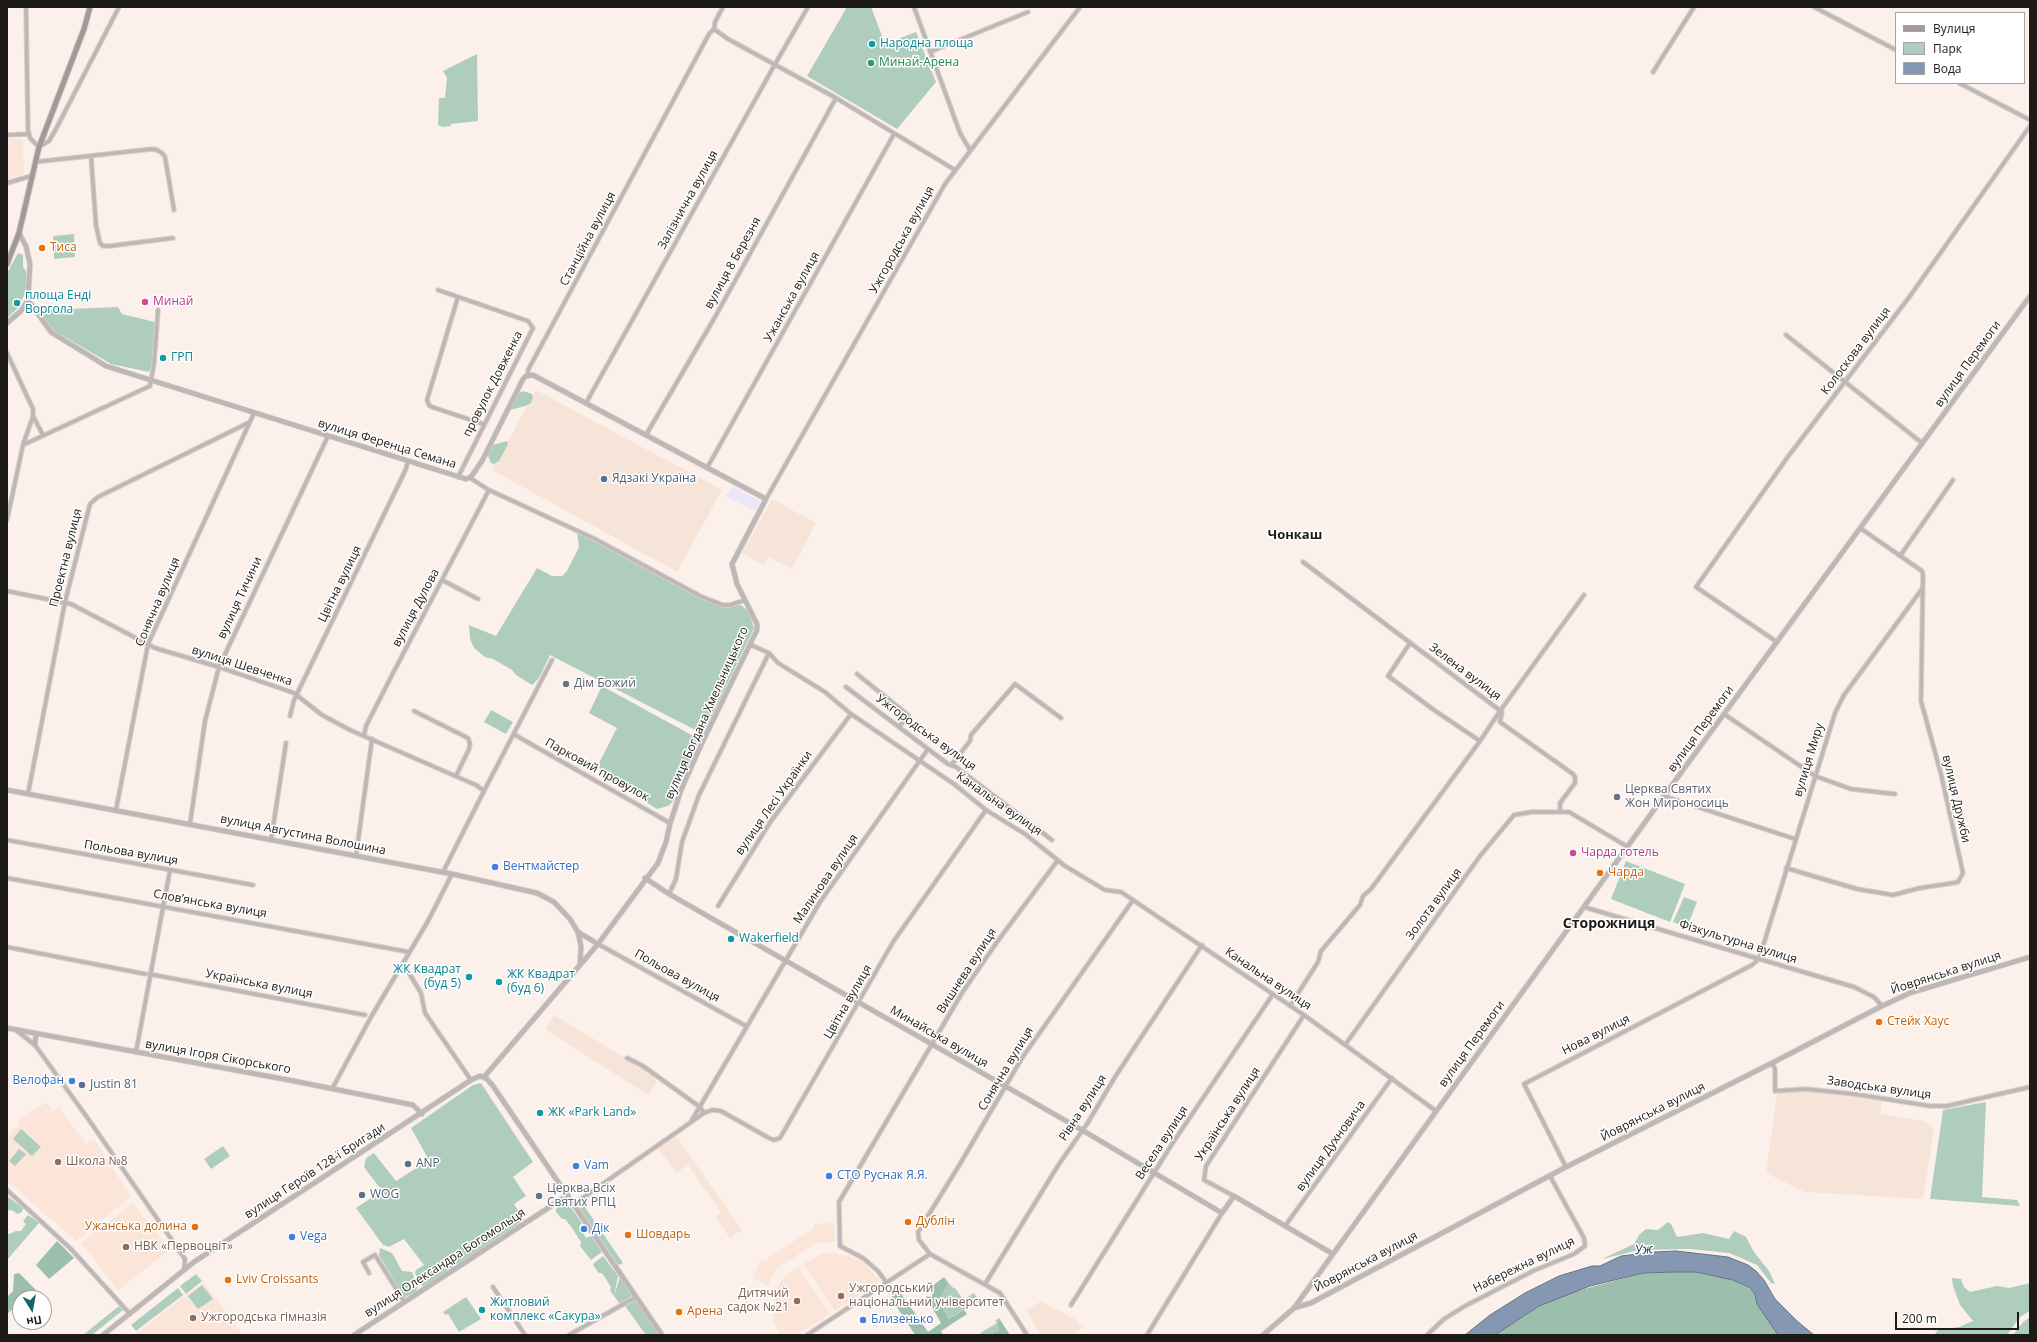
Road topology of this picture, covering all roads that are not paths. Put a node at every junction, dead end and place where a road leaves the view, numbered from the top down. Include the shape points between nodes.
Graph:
1 (26, 7) edge
2 (90, 7) edge
3 (119, 7) edge
4 (724, 7) edge
5 (808, 7) edge
6 (914, 7) edge
7 (1080, 7) edge
8 (1694, 7) edge
9 (1814, 7) edge
10 (1028, 12) dead end
11 (714, 29) junction
12 (1895, 49) edge
13 (930, 52) junction
14 (775, 64) junction
15 (1653, 72) dead end
16 (1961, 84) edge
17 (836, 98) junction
18 (2030, 120) edge
19 (2030, 126) edge
20 (29, 134) junction
21 (894, 134) junction
22 (7, 135) edge
23 (39, 147) junction
24 (970, 150) junction
25 (92, 156) junction
26 (35, 162) junction
27 (955, 170) junction
28 (31, 176) junction
29 (7, 183) edge
30 (174, 210) dead end
31 (19, 233) junction
32 (173, 238) dead end
33 (7, 264) edge
34 (438, 290) dead end
35 (2030, 296) edge
36 (458, 297) junction
37 (28, 300) junction
38 (158, 310) dead end
39 (7, 323) edge
40 (1786, 335) dead end
41 (7, 353) edge
42 (528, 375) junction
43 (151, 381) junction
44 (1846, 381) junction
45 (586, 403) junction
46 (254, 414) junction
47 (33, 416) junction
48 (250, 422) junction
49 (483, 424) junction
50 (43, 435) junction
51 (646, 435) junction
52 (328, 436) junction
53 (1922, 444) junction
54 (23, 445) junction
55 (408, 461) junction
56 (707, 468) junction
57 (458, 477) junction
58 (470, 478) junction
59 (1954, 480) dead end
60 (488, 490) junction
61 (766, 500) junction
62 (7, 520) edge
63 (1860, 528) junction
64 (1900, 556) junction
65 (1303, 562) dead end
66 (442, 580) junction
67 (1922, 589) junction
68 (7, 591) edge
69 (1584, 594) dead end
70 (478, 598) dead end
71 (745, 600) junction
72 (65, 602) junction
73 (1777, 642) junction
74 (1410, 643) junction
75 (148, 644) junction
76 (751, 645) junction
77 (769, 653) junction
78 (552, 660) dead end
79 (219, 667) junction
80 (857, 674) dead end
81 (846, 687) dead end
82 (298, 695) junction
83 (1500, 711) junction
84 (414, 712) dead end
85 (851, 714) junction
86 (1724, 714) junction
87 (290, 716) dead end
88 (1061, 718) dead end
89 (899, 727) junction
90 (514, 735) junction
91 (364, 736) junction
92 (372, 739) junction
93 (1480, 741) junction
94 (286, 743) dead end
95 (928, 749) junction
96 (920, 762) junction
97 (952, 764) junction
98 (456, 776) junction
99 (1815, 776) junction
100 (7, 790) edge
101 (484, 791) junction
102 (28, 794) junction
103 (1895, 794) dead end
104 (1664, 796) junction
105 (116, 810) junction
106 (986, 810) junction
107 (1560, 812) junction
108 (670, 822) junction
109 (190, 824) junction
110 (1795, 839) junction
111 (7, 840) edge
112 (271, 840) junction
113 (1052, 840) dead end
114 (1628, 847) junction
115 (356, 856) junction
116 (1058, 860) junction
117 (1786, 868) junction
118 (170, 870) junction
119 (443, 872) junction
120 (452, 874) junction
121 (7, 878) edge
122 (645, 878) junction
123 (253, 885) dead end
124 (669, 894) junction
125 (1133, 900) junction
126 (164, 906) junction
127 (718, 906) dead end
128 (1584, 906) junction
129 (578, 932) junction
130 (598, 944) junction
131 (1202, 946) junction
132 (7, 947) edge
133 (409, 952) junction
134 (2030, 957) edge
135 (1759, 959) junction
136 (786, 960) junction
137 (403, 963) junction
138 (580, 964) junction
139 (147, 974) junction
140 (1273, 994) junction
141 (859, 1002) junction
142 (1290, 1006) junction
143 (1882, 1006) junction
144 (365, 1015) dead end
145 (1304, 1015) junction
146 (746, 1026) junction
147 (7, 1028) edge
148 (16, 1030) junction
149 (36, 1034) junction
150 (932, 1044) junction
151 (1345, 1044) junction
152 (35, 1045) junction
153 (136, 1052) junction
154 (628, 1058) dead end
155 (1772, 1064) junction
156 (484, 1077) junction
157 (1392, 1078) junction
158 (471, 1080) junction
159 (1006, 1087) junction
160 (2030, 1087) edge
161 (332, 1089) junction
162 (700, 1107) junction
163 (1436, 1111) junction
164 (704, 1113) junction
165 (422, 1114) junction
166 (690, 1123) junction
167 (1082, 1130) junction
168 (1566, 1167) junction
169 (1155, 1172) junction
170 (1550, 1176) junction
171 (7, 1190) edge
172 (568, 1195) junction
173 (1234, 1196) junction
174 (574, 1204) junction
175 (1222, 1213) junction
176 (1285, 1226) junction
177 (930, 1254) junction
178 (1334, 1254) junction
179 (185, 1259) junction
180 (194, 1262) junction
181 (184, 1270) junction
182 (369, 1273) dead end
183 (886, 1282) junction
184 (985, 1284) junction
185 (493, 1287) dead end
186 (636, 1297) junction
187 (404, 1301) junction
188 (1071, 1305) dead end
189 (1294, 1308) junction
190 (130, 1314) junction
191 (103, 1335) edge
192 (354, 1335) edge
193 (525, 1335) edge
194 (569, 1335) edge
195 (662, 1335) edge
196 (807, 1335) edge
197 (1027, 1335) edge
198 (1147, 1335) edge
199 (1263, 1335) edge
200 (1427, 1335) edge

1 - 20 street
2 - 23 main road
3 - 23 street via 56,129 49,141
4 - 11 street, Станційна вулиця
5 - 14 street, Залізнична вулиця
6 - 13 street
7 - 24 street, Ужгородська вулиця
8 - 15 street
9 - 12 street
10 - 13 street
11 - 14 street
11 - 42 street, Станційна вулиця via 598,237 528,370
13 - 24 street via 960,133
14 - 17 street
14 - 45 street, Залізнична вулиця
16 - 18 street
17 - 21 street
17 - 51 street, вулиця 8 Березня via 715,317
19 - 44 street, Колоскова вулиця via 1910,296
20 - 22 street
20 - 23 street
21 - 27 street
21 - 56 street, Ужанська вулиця
23 - 26 main road
24 - 27 street, Ужгородська вулиця
25 - 26 street
25 - 30 street via 152,149 162,153 165,157
25 - 32 street via 96,225 100,243 103,246 110,246
26 - 28 main road
27 - 61 street, Ужгородська вулиця via 922,223
28 - 29 street
28 - 31 main road
31 - 33 main road
31 - 37 street via 26,246 30,264
34 - 36 street, провулок Довженка
35 - 53 street, вулиця Перемоги
36 - 49 street via 427,400 432,407
36 - 49 street, провулок Довженка via 528,320 533,328
37 - 39 street via 21,311
37 - 43 street, вулиця Ференца Семана via 55,335 101,363
38 - 43 street
40 - 44 street
41 - 47 street via 31,402
42 - 45 street via 536,376
42 - 58 street, Станційна вулиця via 519,385 482,461
43 - 46 street, вулиця Ференца Семана
43 - 50 street via 150,386
44 - 53 street
44 - 73 street, Колоскова вулиця via 1787,458 1696,587
45 - 51 street
46 - 48 street, Сонячна вулиця
46 - 52 street, вулиця Ференца Семана
47 - 50 street
47 - 54 street
48 - 72 street, Проектна вулиця via 93,500 87,511
48 - 75 street, Сонячна вулиця
49 - 57 street, провулок Довженка
50 - 54 street
51 - 56 street
52 - 55 street, вулиця Ференца Семана
52 - 79 street, вулиця Тичини
53 - 63 street, вулиця Перемоги
54 - 62 street
55 - 57 street, вулиця Ференца Семана
55 - 82 street, Цвітна вулиця
56 - 61 street
57 - 58 street, вулиця Ференца Семана
58 - 60 street, вулиця Ференца Семана
59 - 64 street
60 - 66 street, вулиця Дулова
60 - 71 street, вулиця Ференца Семана via 595,538 702,597 724,605
61 - 71 street, вулиця Богдана Хмельницького via 732,564 737,584
63 - 64 street, вулиця Дружби
63 - 73 street, вулиця Перемоги
64 - 67 street, вулиця Дружби via 1922,571
65 - 74 street, Зелена вулиця
66 - 70 street
66 - 91 street, вулиця Дулова via 366,726
67 - 99 street, вулиця Миру via 1844,695 1835,712
67 - 117 street, вулиця Дружби via 1921,701 1942,774 1963,867 1961,878 1953,883 1893,895 1857,889
68 - 72 street, вулиця Шевченка
69 - 83 street
71 - 76 street, вулиця Богдана Хмельницького via 757,624
72 - 75 street, вулиця Шевченка
72 - 102 street, Проектна вулиця
73 - 86 street, вулиця Перемоги
74 - 83 street, Зелена вулиця
74 - 93 street via 1388,676
75 - 79 street, вулиця Шевченка
75 - 105 street, Сонячна вулиця
76 - 77 street, Канальна вулиця
76 - 108 street, вулиця Богдана Хмельницького via 701,745
77 - 85 street, Канальна вулиця via 778,663 825,692
77 - 124 street via 699,795 682,842 676,878
78 - 90 street
79 - 82 street, вулиця Шевченка
79 - 109 street, вулиця Тичини via 205,721
80 - 89 street via 908,715
81 - 89 street, Ужгородська вулиця
82 - 87 street, Цвітна вулиця
82 - 91 street, вулиця Шевченка via 322,715
83 - 93 street
83 - 107 street, Зелена вулиця via 1500,722 1575,777 1574,783 1560,804
84 - 98 street via 468,738 469,748
85 - 96 street, Канальна вулиця
85 - 127 street, вулиця Лесі Українки via 771,821
86 - 99 street
86 - 104 street, вулиця Перемоги
88 - 97 street via 1015,684 971,735 970,741
89 - 95 street, Ужгородська вулиця
90 - 101 street
90 - 108 street, Парковий провулок
91 - 92 street, вулиця Шевченка
92 - 98 street, вулиця Шевченка
92 - 115 street
93 - 142 street via 1371,889 1363,896 1360,904 1321,951 1318,962
94 - 112 street
95 - 96 street, Малинова вулиця
95 - 97 street, Ужгородська вулиця via 948,764
96 - 106 street, Канальна вулиця via 954,784
96 - 136 street, Малинова вулиця via 820,902
97 - 113 street, Ужгородська вулиця
98 - 101 street, вулиця Шевченка
99 - 103 street via 1851,789
99 - 110 street, вулиця Миру
100 - 102 street, вулиця Августина Волошина
101 - 119 street
102 - 105 street, вулиця Августина Волошина
104 - 110 street
104 - 114 street, вулиця Перемоги
105 - 109 street, вулиця Августина Волошина
106 - 116 street, Канальна вулиця via 1025,834
106 - 141 street, Цвітна вулиця via 894,942
107 - 114 street via 1569,812 1577,816
107 - 151 street, Золота вулиця via 1514,815 1480,856
108 - 122 street, вулиця Богдана Хмельницького via 661,856
109 - 112 street, вулиця Августина Волошина
110 - 117 street, вулиця Миру
111 - 118 street, Польова вулиця
112 - 115 street, вулиця Августина Волошина
114 - 128 street, вулиця Перемоги
115 - 119 street, вулиця Августина Волошина
116 - 125 street, Канальна вулиця via 1098,887 1122,892
116 - 150 street, Вишнева вулиця via 962,993
117 - 135 street, вулиця Миру
118 - 123 street, Польова вулиця
118 - 126 street
119 - 120 street, вулиця Августина Волошина
120 - 129 street, вулиця Августина Волошина via 537,894 560,907
120 - 133 street
121 - 126 street, Словʼянська вулиця
122 - 124 street, Минайська вулиця
122 - 130 street, вулиця Богдана Хмельницького
124 - 136 street, Минайська вулиця
125 - 131 street, Канальна вулиця
125 - 159 street, Сонячна вулиця via 1022,1058
126 - 133 street, Словʼянська вулиця
126 - 139 street
128 - 135 street, Фізкультурна вулиця
128 - 163 street, вулиця Перемоги
129 - 130 street, вулиця Августина Волошина
129 - 138 street, вулиця Августина Волошина via 582,946
130 - 138 street, вулиця Богдана Хмельницького
130 - 146 street, Польова вулиця
131 - 140 street, Канальна вулиця
131 - 167 street, Рівна вулиця
132 - 139 street, Українська вулиця
133 - 137 street
134 - 143 street, Йоврянська вулиця via 1910,994
135 - 143 street, Фізкультурна вулиця via 1854,988 1874,997
135 - 168 street, Нова вулиця via 1752,965 1524,1084
136 - 141 street, Минайська вулиця
136 - 146 street, Малинова вулиця
137 - 158 street via 421,993 425,1013
137 - 161 street
138 - 156 street, вулиця Богдана Хмельницького
139 - 144 street, Українська вулиця
139 - 153 street
140 - 142 street, Канальна вулиця
140 - 169 street, Весела вулиця
141 - 150 street, Минайська вулиця
141 - 164 street, Цвітна вулиця via 780,1138 769,1138 721,1111 712,1110
142 - 145 street, Канальна вулиця
143 - 155 street, Йоврянська вулиця
145 - 151 street, Канальна вулиця
145 - 173 street, Українська вулиця via 1206,1166 1204,1180
146 - 162 street, Малинова вулиця
147 - 148 street, вулиця Ігоря Сікорського
148 - 149 street, вулиця Ігоря Сікорського
148 - 152 street
149 - 152 street
149 - 153 street, вулиця Ігоря Сікорського
150 - 159 street, Минайська вулиця
150 - 183 street, Вишнева вулиця via 839,1202 840,1246 862,1258 878,1271
151 - 157 street, Канальна вулиця
152 - 179 street
153 - 161 street, вулиця Ігоря Сікорського
154 - 162 street
155 - 160 street, Заводська вулиця via 1775,1069 1775,1091 1806,1089 1930,1106 1947,1106
155 - 168 street, Йоврянська вулиця
156 - 158 street, вулиця Героїв 128-ї Бригади via 478,1076
156 - 172 street via 493,1086
157 - 163 street, Канальна вулиця
157 - 176 street, вулиця Духновича
158 - 165 street, вулиця Героїв 128-ї Бригади
159 - 167 street, Минайська вулиця
159 - 177 street, Сонячна вулиця via 918,1232 919,1240
161 - 165 street, вулиця Ігоря Сікорського via 413,1106
162 - 164 street
162 - 166 street, Малинова вулиця
163 - 178 street, вулиця Перемоги
164 - 166 street
165 - 180 street, вулиця Героїв 128-ї Бригади
166 - 174 street
167 - 169 street, Минайська вулиця
167 - 184 street, Рівна вулиця
168 - 170 street, Йоврянська вулиця
169 - 175 street, Минайська вулиця
169 - 188 street, Весела вулиця
170 - 189 street, Йоврянська вулиця via 1311,1303
170 - 200 street, Набережна вулиця via 1584,1238 1585,1246 1574,1254 1533,1271 1465,1306 1444,1319
171 - 190 street via 71,1249
172 - 174 street
172 - 187 street, вулиця Олександра Богомольця
173 - 175 street
173 - 176 street
174 - 186 street
175 - 198 street
176 - 178 street
177 - 183 street
177 - 184 street
178 - 189 street, вулиця Перемоги
179 - 180 street
179 - 181 street
180 - 181 street, вулиця Героїв 128-ї Бригади
181 - 190 street, вулиця Героїв 128-ї Бригади
182 - 187 street via 363,1262 375,1254
183 - 196 street
184 - 197 street via 1000,1293
185 - 193 street
186 - 194 street
186 - 195 street
187 - 192 street, вулиця Олександра Богомольця
189 - 199 street, вулиця Перемоги
190 - 191 street, вулиця Героїв 128-ї Бригади

